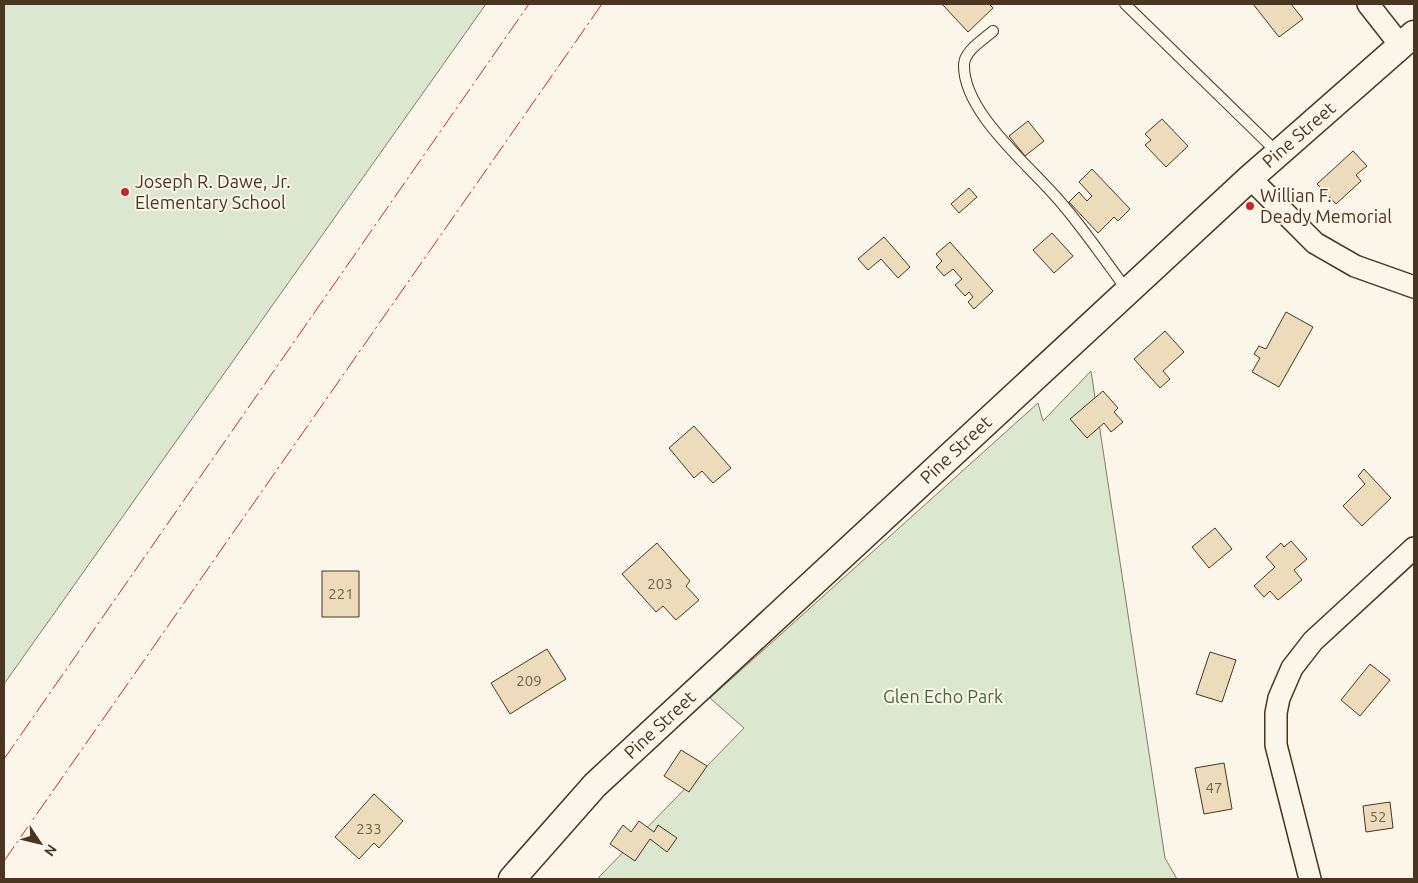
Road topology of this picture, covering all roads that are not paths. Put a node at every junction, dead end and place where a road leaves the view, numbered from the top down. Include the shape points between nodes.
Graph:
1 (1126, 4) edge
2 (1368, 4) edge
3 (992, 31) dead end
4 (1408, 40) edge
5 (1278, 153) junction
6 (1250, 178) junction
7 (1414, 287) edge
8 (1128, 291) junction
9 (1414, 548) edge
10 (512, 879) edge
11 (1310, 879) edge

1 - 5 lane
2 - 4 street
3 - 8 lane via 968,54 964,64 971,94 994,130 1063,204
4 - 5 street, Pine Street
5 - 6 street, Pine Street
6 - 7 street via 1315,243 1356,266
6 - 8 street, Pine Street
8 - 10 street, Pine Street via 595,785
9 - 11 street via 1313,641 1292,668 1279,698 1276,745

